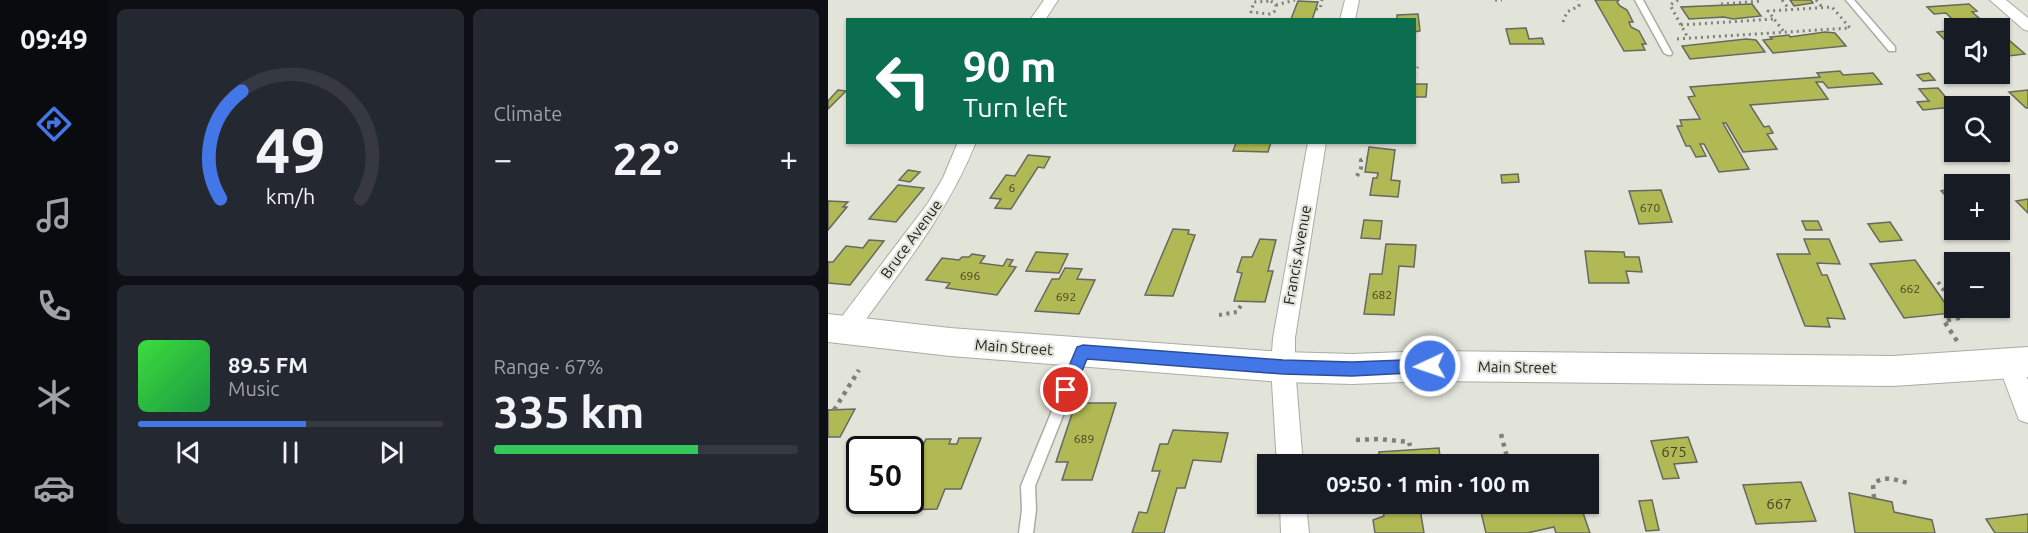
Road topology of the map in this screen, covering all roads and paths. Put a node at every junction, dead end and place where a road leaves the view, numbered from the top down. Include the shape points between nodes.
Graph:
1 (1050, 0) edge
2 (1295, 0) edge
3 (1322, 0) edge
4 (1352, 0) edge
5 (1360, 0) edge
6 (1495, 0) edge
7 (1502, 0) edge
8 (1578, 0) edge
9 (1639, 0) edge
10 (1677, 0) edge
11 (1761, 0) edge
12 (1782, 0) edge
13 (1816, 0) edge
14 (1850, 0) edge
15 (1997, 0) edge
16 (1721, 4) dead end
17 (1276, 5) junction
18 (1822, 7) junction
19 (1316, 9) dead end
20 (1789, 9) junction
21 (1038, 18) edge
22 (1348, 18) edge
23 (1714, 19) dead end
24 (1775, 19) junction
25 (1563, 22) dead end
26 (1717, 23) junction
27 (1681, 25) junction
28 (2028, 26) edge
29 (1772, 32) junction
30 (1784, 32) junction
31 (1729, 35) junction
32 (1775, 36) dead end
33 (1690, 38) junction
34 (1661, 40) junction
35 (1732, 40) dead end
36 (1695, 43) dead end
37 (1892, 49) dead end
38 (1668, 53) dead end
39 (1418, 67) dead end
40 (1416, 70) edge
41 (966, 144) edge
42 (1317, 144) edge
43 (1367, 159) dead end
44 (1357, 176) dead end
45 (1938, 282) dead end
46 (1944, 290) edge
47 (1243, 302) dead end
48 (1220, 315) dead end
49 (1964, 318) edge
50 (837, 329) edge
51 (1959, 344) dead end
52 (1083, 352) junction
53 (2019, 363) edge
54 (1283, 367) junction
55 (859, 370) dead end
56 (834, 410) dead end
57 (2028, 412) edge
58 (1501, 434) dead end
59 (1356, 440) dead end
60 (1410, 446) dead end
61 (1289, 454) edge
62 (1506, 454) edge
63 (1908, 483) dead end
64 (1874, 498) dead end
65 (1294, 514) edge
66 (1026, 533) edge
67 (1295, 533) edge

1 - 21 street
2 - 17 path
3 - 19 path via 1320,9
4 - 5 lane
4 - 22 street
6 - 7 path
8 - 25 path via 1579,6 1567,12
9 - 34 lane
10 - 27 path via 1670,6
11 - 16 path
12 - 20 path
13 - 18 path
14 - 37 lane
15 - 28 street
17 - 17 path via 1270,14 1251,12 1254,2 1271,1
18 - 20 path
18 - 30 path via 1832,6 1850,28
20 - 24 path via 1768,11
23 - 26 path
24 - 26 path
24 - 30 path
26 - 27 path
27 - 33 path
29 - 30 path
29 - 31 path
29 - 32 path
31 - 33 path
31 - 35 path
33 - 34 path
33 - 36 path
34 - 38 lane
39 - 40 path
41 - 50 street, Bruce Avenue via 935,208
42 - 54 street, Francis Avenue via 1284,338
43 - 44 path via 1361,160
45 - 46 path
47 - 48 path via 1238,312
49 - 51 path via 1944,321
50 - 52 main road, Main Street
52 - 54 main road, Main Street
52 - 66 lane via 1028,486
53 - 54 main road, Main Street via 1893,371
53 - 57 street
54 - 61 street, Francis Avenue
55 - 56 path
58 - 62 path
59 - 60 path via 1396,440 1409,442
63 - 64 path via 1877,480 1873,485
65 - 67 street

